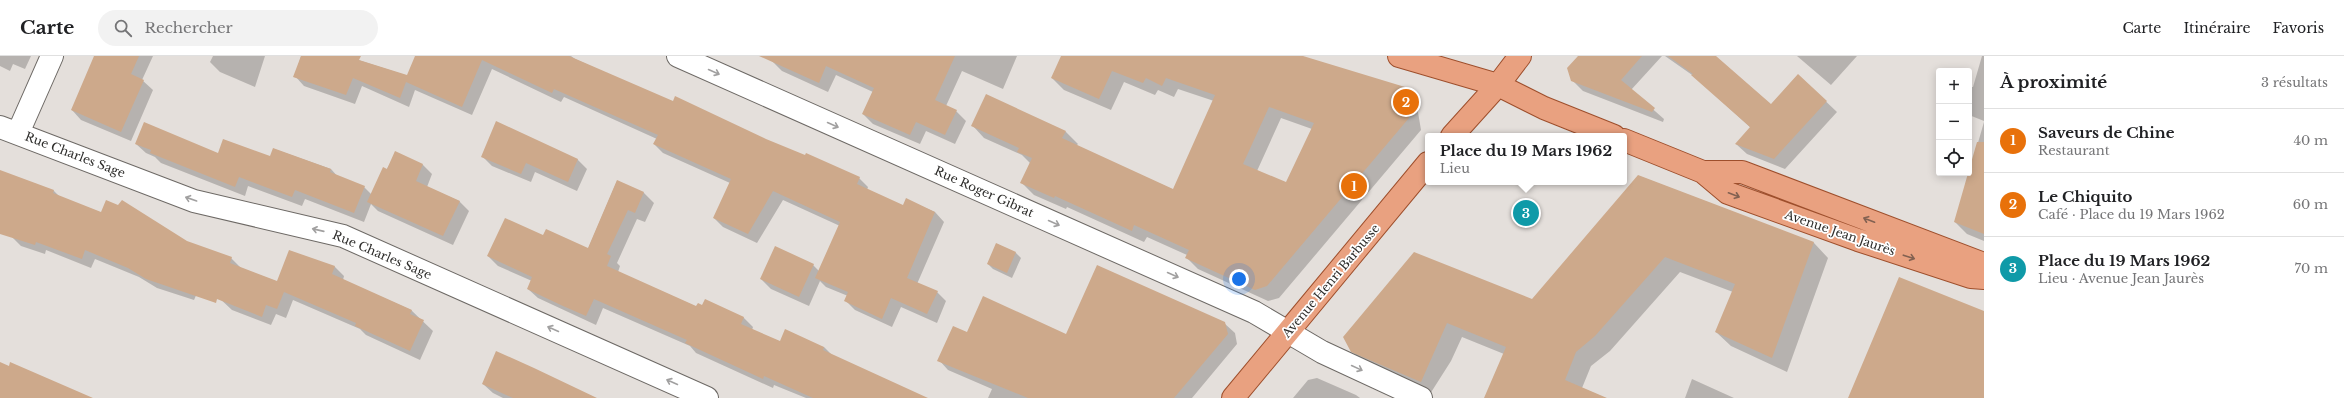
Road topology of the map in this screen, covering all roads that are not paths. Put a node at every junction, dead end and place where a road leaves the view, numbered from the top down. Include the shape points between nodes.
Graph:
1 (52, 56) edge
2 (678, 56) edge
3 (1520, 56) edge
4 (1405, 58) edge
5 (1498, 85) junction
6 (9, 130) edge
7 (1455, 133) edge
8 (1606, 133) edge
9 (1627, 141) edge
10 (1425, 167) edge
11 (1703, 172) junction
12 (1984, 264) edge
13 (1984, 278) edge
14 (1288, 333) junction
15 (707, 398) edge
16 (1233, 398) edge
17 (1421, 398) edge

1 - 6 street
2 -> 14 street, Rue Roger Gibrat via 1254,312
3 - 5 main road
4 - 5 main road
5 - 7 main road
5 - 8 main road via 1544,108
15 -> 6 street, Rue Charles Sage via 343,236 194,200
9 - 11 main road, Avenue Jean Jaurès
10 - 14 main road, Avenue Henri Barbusse
12 -> 11 main road, Avenue Jean Jaurès via 1742,172
11 -> 13 main road, Avenue Jean Jaurès via 1728,193 1865,243 1971,277
14 - 16 main road, Avenue Henri Barbusse
14 -> 17 street, Rue Roger Gibrat via 1322,352

